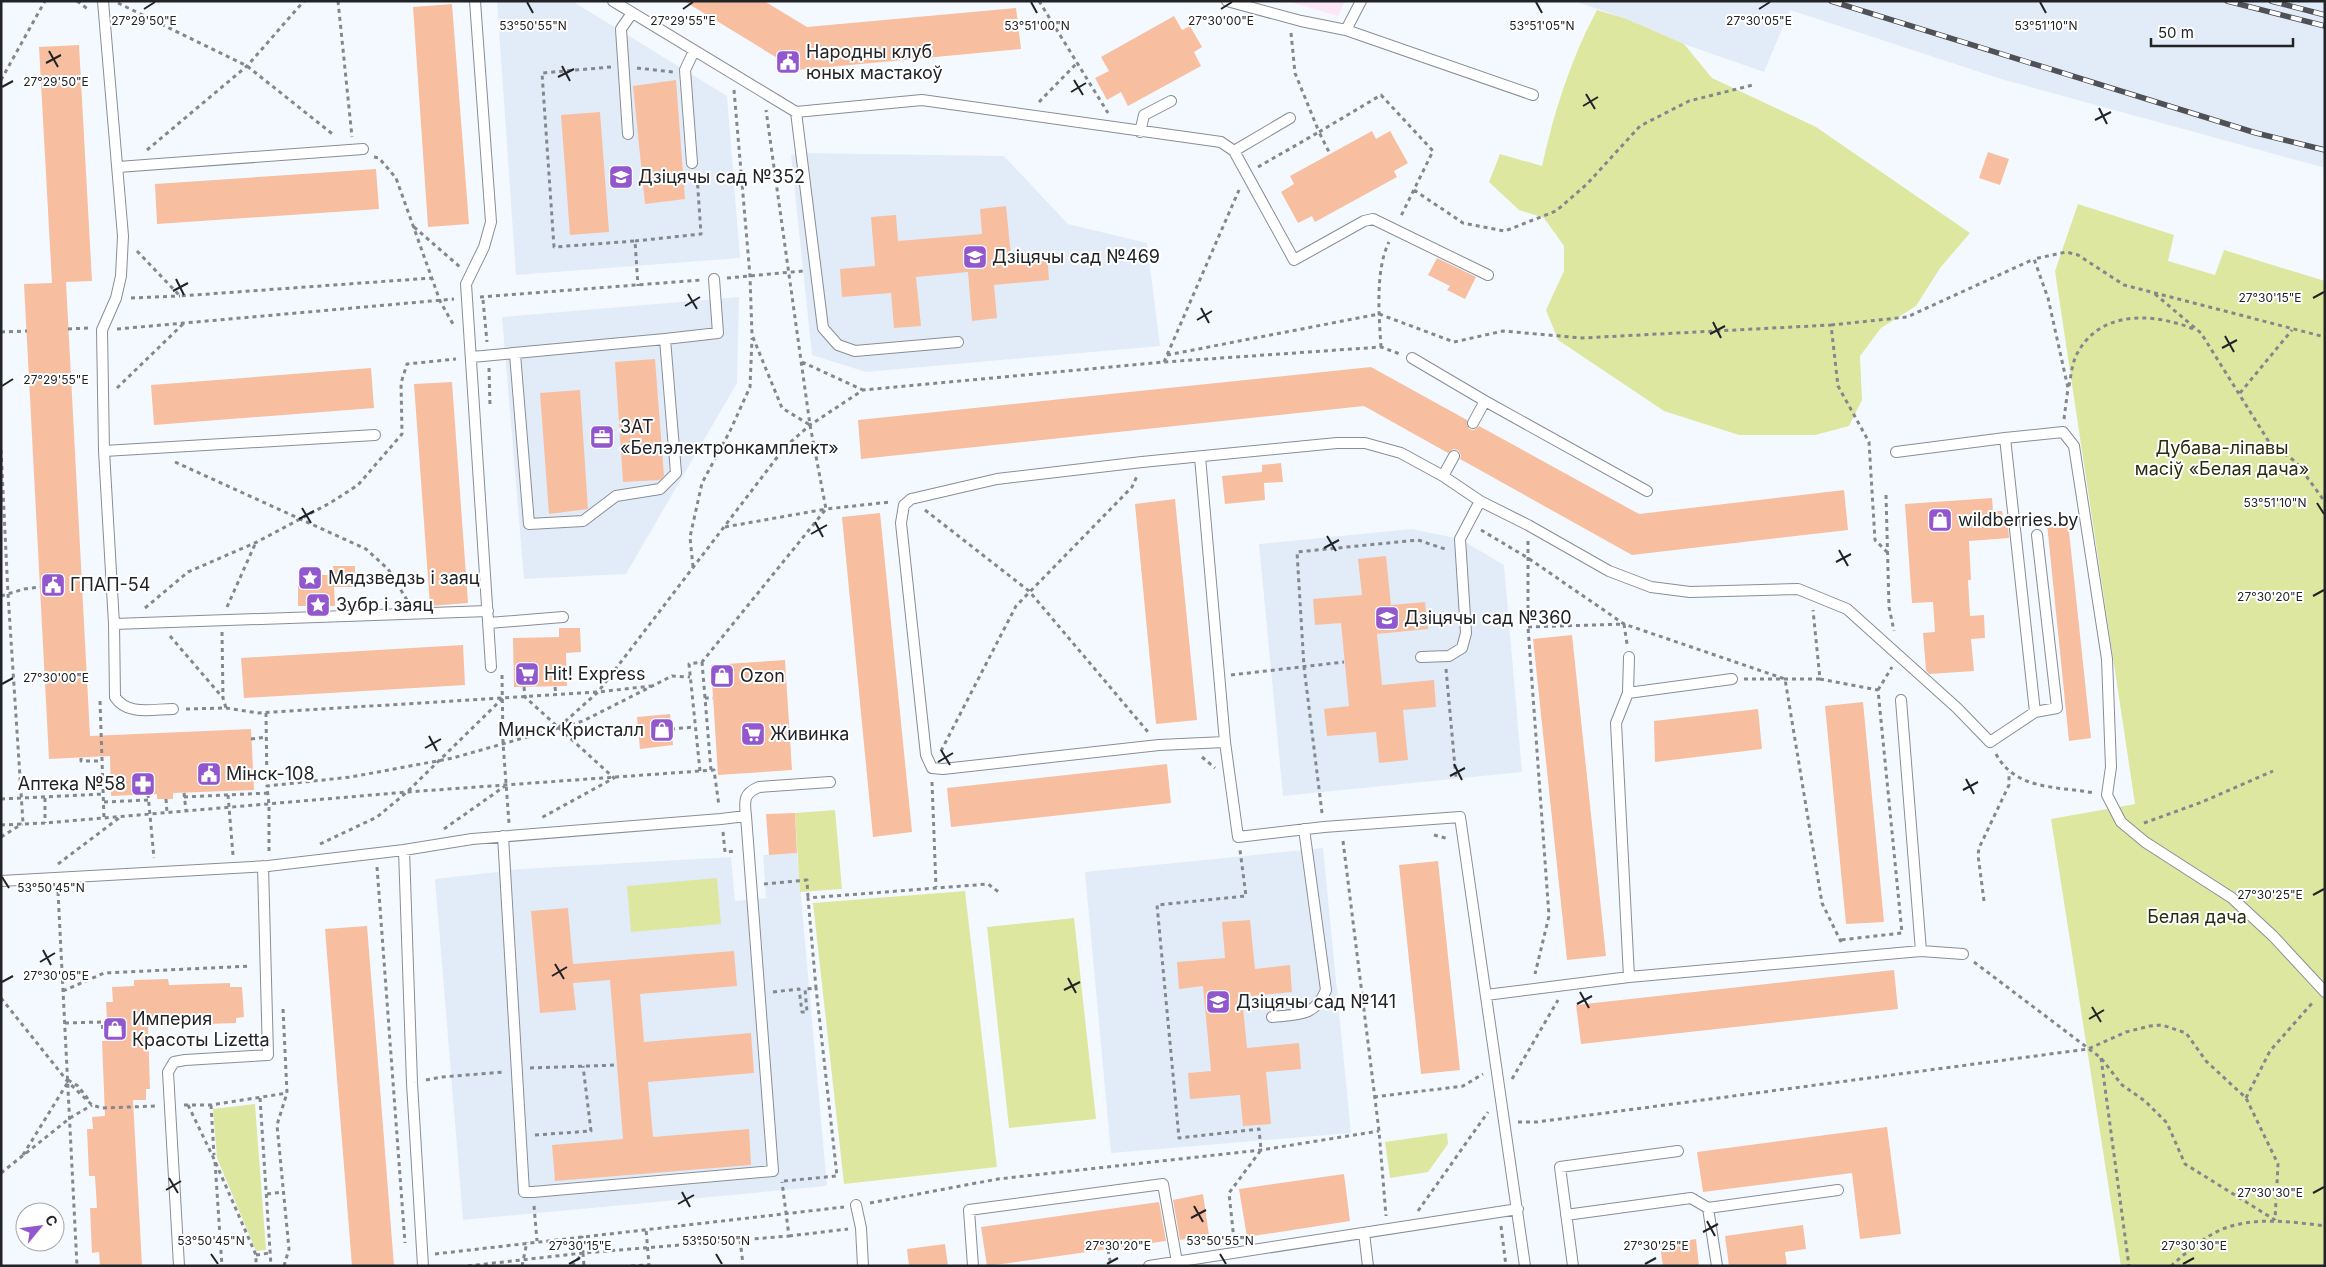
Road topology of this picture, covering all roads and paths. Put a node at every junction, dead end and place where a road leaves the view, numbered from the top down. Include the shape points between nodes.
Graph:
1 (45, 1) edge
2 (104, 1) edge
3 (304, 1) edge
4 (338, 1) edge
5 (475, 1) edge
6 (613, 1) edge
7 (1039, 1) edge
8 (1227, 1) edge
9 (1361, 1) edge
10 (632, 13) junction
11 (1290, 18) junction
12 (1346, 30) junction
13 (694, 50) junction
14 (1076, 64) junction
15 (624, 66) junction
16 (1, 80) edge
17 (686, 83) junction
18 (1753, 85) dead end
19 (764, 93) junction
20 (1533, 95) dead end
21 (1171, 101) dead end
22 (796, 112) junction
23 (1026, 115) junction
24 (1290, 118) dead end
25 (1118, 128) junction
26 (1140, 132) junction
27 (1319, 132) junction
28 (628, 134) dead end
29 (358, 150) joint
30 (1234, 152) junction
31 (1330, 154) dead end
32 (694, 165) joint
33 (122, 166) junction
34 (1246, 175) junction
35 (1414, 190) junction
36 (413, 226) dead end
37 (1394, 230) junction
38 (123, 236) junction
39 (635, 240) junction
40 (2034, 259) junction
41 (816, 270) junction
42 (790, 273) junction
43 (1488, 275) dead end
44 (470, 276) junction
45 (750, 276) junction
46 (432, 278) dead end
47 (714, 279) junction
48 (638, 286) junction
49 (2153, 293) junction
50 (180, 296) junction
51 (116, 298) junction
52 (467, 298) junction
53 (440, 301) dead end
54 (1379, 314) junction
55 (184, 323) junction
56 (1831, 325) junction
57 (68, 329) dead end
58 (2292, 329) junction
59 (102, 330) junction
60 (1, 332) edge
61 (27, 332) dead end
62 (2201, 333) junction
63 (752, 335) junction
64 (2325, 338) edge
65 (665, 339) junction
66 (958, 342) dead end
67 (1381, 347) junction
68 (516, 354) junction
69 (1167, 354) junction
70 (472, 358) junction
71 (1412, 358) joint
72 (801, 362) junction
73 (1164, 362) junction
74 (2068, 388) junction
75 (864, 390) junction
76 (2240, 393) junction
77 (103, 401) junction
78 (1485, 401) junction
79 (1473, 423) dead end
80 (810, 425) junction
81 (2063, 432) junction
82 (375, 436) dead end
83 (2005, 438) junction
84 (1, 450) edge
85 (104, 451) junction
86 (1896, 452) dead end
87 (1454, 456) dead end
88 (1200, 458) junction
89 (174, 461) dead end
90 (1142, 462) junction
91 (1443, 476) junction
92 (1647, 491) dead end
93 (1886, 494) dead end
94 (911, 499) junction
95 (1480, 501) junction
96 (2325, 502) edge
97 (826, 510) junction
98 (299, 520) junction
99 (1469, 522) junction
100 (1528, 525) junction
101 (724, 527) junction
102 (2037, 535) dead end
103 (257, 542) junction
104 (1461, 554) junction
105 (1890, 555) junction
106 (1528, 558) junction
107 (693, 567) junction
108 (40, 587) dead end
109 (1029, 591) junction
110 (8, 594) junction
111 (1812, 594) junction
112 (1, 596) edge
113 (488, 611) junction
114 (136, 612) dead end
115 (419, 614) junction
116 (563, 617) dead end
117 (221, 620) junction
118 (158, 622) junction
119 (488, 623) junction
120 (114, 624) junction
121 (1624, 624) junction
122 (1528, 627) junction
123 (1444, 656) junction
124 (1899, 656) junction
125 (1422, 657) dead end
126 (1629, 657) joint
127 (702, 662) junction
128 (1344, 662) dead end
129 (491, 667) dead end
130 (1304, 667) junction
131 (1889, 672) dead end
132 (1220, 676) junction
133 (690, 677) junction
134 (1732, 679) joint
135 (1785, 679) junction
136 (1820, 679) junction
137 (556, 686) dead end
138 (653, 686) junction
139 (524, 687) dead end
140 (1878, 690) junction
141 (598, 692) junction
142 (1628, 693) junction
143 (556, 695) junction
144 (503, 697) junction
145 (525, 697) junction
146 (223, 698) junction
147 (705, 698) junction
148 (713, 698) dead end
149 (1901, 700) dead end
150 (226, 708) junction
151 (173, 709) joint
152 (2035, 712) junction
153 (266, 713) junction
154 (559, 727) junction
155 (695, 727) junction
156 (671, 729) dead end
157 (267, 737) junction
158 (252, 739) dead end
159 (1225, 742) junction
160 (1990, 742) junction
161 (502, 743) junction
162 (1159, 745) junction
163 (101, 750) dead end
164 (1196, 752) dead end
165 (81, 758) dead end
166 (440, 760) junction
167 (102, 761) junction
168 (932, 768) junction
169 (1217, 769) dead end
170 (700, 771) junction
171 (2272, 771) dead end
172 (2009, 772) junction
173 (614, 778) junction
174 (1456, 778) dead end
175 (830, 782) dead end
176 (267, 786) junction
177 (505, 786) junction
178 (407, 792) junction
179 (184, 793) dead end
180 (268, 793) junction
181 (104, 794) junction
182 (148, 794) dead end
183 (228, 795) junction
184 (2107, 795) junction
185 (184, 797) junction
186 (23, 798) junction
187 (45, 798) junction
188 (1, 799) edge
189 (166, 799) dead end
190 (148, 800) junction
191 (104, 802) junction
192 (269, 804) junction
193 (229, 808) junction
194 (186, 811) junction
195 (167, 812) junction
196 (150, 814) junction
197 (746, 816) junction
198 (121, 817) junction
199 (104, 818) junction
200 (536, 821) dead end
201 (2121, 822) junction
202 (23, 823) junction
203 (45, 823) junction
204 (1, 825) edge
205 (1324, 827) junction
206 (1304, 830) junction
207 (440, 831) dead end
208 (506, 836) junction
209 (1426, 836) dead end
210 (1, 837) edge
211 (1238, 837) junction
212 (1352, 840) dead end
213 (1343, 841) junction
214 (1335, 842) dead end
215 (319, 845) dead end
216 (1240, 848) junction
217 (1231, 849) dead end
218 (1451, 849) dead end
219 (404, 850) junction
220 (376, 853) junction
221 (265, 866) junction
222 (234, 868) junction
223 (155, 872) junction
224 (57, 878) junction
225 (1, 882) edge
226 (758, 885) dead end
227 (936, 888) junction
228 (1000, 893) dead end
229 (808, 898) junction
230 (1984, 902) dead end
231 (1840, 940) junction
232 (1921, 952) junction
233 (1963, 954) joint
234 (1848, 958) junction
235 (264, 966) junction
236 (1629, 977) junction
237 (1568, 984) junction
238 (816, 988) junction
239 (1531, 990) junction
240 (63, 991) junction
241 (2324, 991) edge
242 (767, 993) dead end
243 (1486, 995) junction
244 (1, 998) edge
245 (283, 1005) dead end
246 (1272, 1016) dead end
247 (65, 1023) junction
248 (107, 1031) dead end
249 (2088, 1049) junction
250 (2101, 1058) junction
251 (617, 1065) dead end
252 (584, 1066) junction
253 (518, 1070) junction
254 (501, 1072) dead end
255 (442, 1076) dead end
256 (68, 1081) junction
257 (1487, 1081) dead end
258 (287, 1093) junction
259 (1501, 1096) junction
260 (1374, 1097) junction
261 (260, 1098) junction
262 (2246, 1098) junction
263 (90, 1103) junction
264 (188, 1105) junction
265 (211, 1105) junction
266 (170, 1106) junction
267 (1493, 1117) dead end
268 (70, 1118) junction
269 (1505, 1122) junction
270 (1378, 1131) junction
271 (529, 1135) dead end
272 (1261, 1150) junction
273 (1678, 1151) dead end
274 (22, 1158) junction
275 (214, 1159) junction
276 (1, 1173) edge
277 (817, 1178) dead end
278 (782, 1181) dead end
279 (1838, 1190) dead end
280 (283, 1192) junction
281 (266, 1194) junction
282 (856, 1205) junction
283 (1708, 1208) junction
284 (1518, 1209) junction
285 (786, 1214) junction
286 (1566, 1215) junction
287 (535, 1217) dead end
288 (2275, 1220) junction
289 (1406, 1226) junction
290 (2325, 1226) edge
291 (860, 1228) junction
292 (646, 1229) junction
293 (1387, 1230) junction
294 (1364, 1233) junction
295 (582, 1236) junction
296 (790, 1236) junction
297 (740, 1240) junction
298 (537, 1241) junction
299 (527, 1242) junction
300 (406, 1246) dead end
301 (648, 1247) junction
302 (1108, 1250) dead end
303 (270, 1253) junction
304 (583, 1253) junction
305 (1236, 1253) junction
306 (256, 1255) junction
307 (524, 1258) junction
308 (422, 1261) edge
309 (1177, 1262) junction
310 (743, 1264) dead end
311 (77, 1266) edge
312 (179, 1266) edge
313 (222, 1266) edge
314 (256, 1266) edge
315 (271, 1266) edge
316 (284, 1266) edge
317 (468, 1266) edge
318 (522, 1266) edge
319 (572, 1266) edge
320 (584, 1266) edge
321 (631, 1266) edge
322 (863, 1266) edge
323 (973, 1266) edge
324 (1111, 1266) edge
325 (1150, 1266) edge
326 (1368, 1266) edge
327 (1525, 1266) edge
328 (1573, 1266) edge
329 (1718, 1266) edge
330 (2129, 1266) edge
331 (2171, 1266) edge

1 - 16 path
2 - 33 lane
3 - 33 path via 247,66
4 - 29 path
5 - 44 lane via 491,222 484,247
6 - 10 lane
7 - 14 path
8 - 11 lane
9 - 12 lane
10 - 13 lane
10 - 15 lane via 621,29
11 - 12 lane
11 - 27 path via 1295,73
12 - 20 lane
13 - 17 lane via 685,70
13 - 19 lane
14 - 23 path
14 - 25 path
15 - 17 path via 679,73
15 - 28 lane
15 - 39 path via 542,73 554,247
17 - 32 lane
18 - 35 path via 1689,101 1640,126 1587,184 1556,210 1506,231 1463,224
19 - 22 lane
19 - 42 path
21 - 26 lane via 1144,115
22 - 23 lane via 922,100
22 - 41 lane
23 - 25 lane
24 - 30 lane
25 - 26 lane
26 - 30 lane via 1221,142
27 - 31 path
27 - 34 path
27 - 35 path via 1381,95 1433,151
29 - 33 lane
30 - 34 lane
32 - 39 path via 701,234
33 - 38 lane
34 - 37 lane via 1294,260 1364,221 1373,219
34 - 69 path
35 - 37 path
36 - 44 path
37 - 43 lane
37 - 54 path via 1383,254
38 - 50 path
38 - 51 lane via 121,276
39 - 48 path
40 - 49 path via 2066,252 2078,255 2124,285
40 - 56 path via 1908,317
40 - 74 path via 2048,298
41 - 42 path
41 - 66 lane via 823,328 838,345 855,352
42 - 45 path
42 - 72 path
44 - 52 lane via 466,284
45 - 47 path
45 - 63 path
46 - 50 path
47 - 48 path
47 - 65 lane via 718,333
48 - 52 path
49 - 58 path
49 - 62 path
50 - 51 path
51 - 59 lane
52 - 70 lane
53 - 55 path
54 - 56 path via 1454,342 1503,331 1582,338
54 - 67 path
54 - 69 path
55 - 59 path
55 - 77 path
56 - 105 path via 1838,386 1869,442 1875,540
57 - 59 path via 91,327
58 - 64 path
58 - 76 path
59 - 77 lane
60 - 61 path
62 - 74 path via 2172,320 2136,318 2095,330 2077,353
62 - 76 path
63 - 80 path via 782,408
63 - 107 path via 750,387 702,483 690,537
65 - 68 lane
65 - 68 lane via 676,473 660,488 616,496 583,521 529,524
67 - 71 path
67 - 73 path
68 - 70 lane
69 - 73 path
70 - 98 path via 407,364 401,384 402,434 358,485
70 - 113 lane
71 - 78 lane
72 - 75 path
72 - 80 path
73 - 75 path
74 - 81 path
75 - 80 path
76 - 96 path via 2269,442 2296,462
77 - 85 lane
78 - 79 lane
78 - 92 lane
80 - 97 path
80 - 101 path via 785,447
81 - 83 lane
81 - 184 lane via 2074,446 2107,659 2111,767
82 - 85 lane
83 - 86 lane
83 - 152 lane
84 - 110 path
85 - 120 lane
87 - 91 lane
88 - 90 lane
88 - 91 lane via 1337,443 1365,444 1401,453
88 - 132 lane
89 - 98 path
90 - 94 lane via 997,479
90 - 109 path via 1132,487
91 - 95 lane
93 - 105 path
94 - 97 path
94 - 109 path
94 - 168 lane via 904,505 901,523 926,755
95 - 99 lane
95 - 100 lane
97 - 101 path
97 - 127 path
98 - 103 path
98 - 115 path via 366,549 388,569
99 - 104 lane via 1460,539
99 - 106 path
100 - 106 path
100 - 111 lane via 1609,571 1651,587 1690,592 1798,589
101 - 107 path
102 - 152 lane via 2057,708
103 - 114 path via 188,572 151,604
103 - 117 path
104 - 123 lane via 1466,633 1462,648
104 - 130 path via 1418,540 1296,552
105 - 124 path via 1889,607
106 - 121 path
106 - 122 path
107 - 141 path
108 - 110 path
109 - 162 path
109 - 168 path via 1016,606
110 - 112 path
110 - 186 path
111 - 124 lane via 1847,609
111 - 136 path
113 - 115 lane
113 - 119 lane
115 - 117 lane
116 - 119 lane
117 - 118 lane
117 - 146 path
118 - 120 lane
118 - 146 path
119 - 129 lane
120 - 151 lane via 115,697 120,705 129,710
121 - 122 path
121 - 126 path
121 - 135 path
122 - 239 path via 1550,916
123 - 125 lane
123 - 174 path
124 - 160 lane
126 - 142 lane
127 - 133 path via 689,664
127 - 147 path
128 - 130 path
130 - 132 path
130 - 205 path
131 - 140 path
132 - 159 lane
133 - 138 path via 672,676
133 - 155 path
134 - 135 path
134 - 142 lane
135 - 136 path
135 - 231 path via 1822,903
136 - 140 path
137 - 143 path
138 - 141 path
138 - 154 path via 583,721
139 - 145 path
140 - 231 path via 1902,933
141 - 143 path
141 - 154 path
142 - 236 lane via 1616,723
143 - 145 path
144 - 145 path
144 - 153 path
144 - 161 path
144 - 166 path
145 - 154 path
146 - 150 path
147 - 148 path
147 - 170 path via 712,770
149 - 232 lane
150 - 151 path
150 - 153 path
152 - 160 lane
153 - 157 path
154 - 161 path
154 - 173 path
155 - 156 path
155 - 170 path
157 - 158 path
157 - 176 path
159 - 162 lane
159 - 211 lane
160 - 172 path
161 - 166 path
161 - 177 path
162 - 168 lane
163 - 167 path
164 - 169 path
165 - 167 path via 81,762
166 - 176 path via 351,777
166 - 178 path
167 - 181 path
168 - 227 path
170 - 173 path
171 - 201 path via 2146,823
172 - 184 path via 2017,778 2048,787
172 - 230 path via 2009,785 1978,855
173 - 177 path
173 - 200 path
175 - 197 lane via 760,787 749,792 744,800
176 - 180 path
177 - 178 path
177 - 207 path
177 - 208 path
178 - 192 path
178 - 215 path via 377,817
179 - 185 path
180 - 183 path
180 - 192 path
181 - 187 path
181 - 191 path
182 - 190 path
183 - 185 path
183 - 193 path
184 - 201 lane
185 - 194 path
186 - 187 path
186 - 188 path
186 - 202 path
187 - 203 path
189 - 195 path
190 - 191 path
190 - 196 path
191 - 199 path
192 - 193 path
192 - 221 path
193 - 194 path
193 - 222 path
194 - 195 path
195 - 196 path
196 - 198 path
196 - 223 path
197 - 208 lane
197 - 253 lane via 773,1171 524,1192
198 - 199 path
198 - 224 path via 57,864
199 - 203 path
201 - 241 lane via 2145,842 2232,898
202 - 203 path
202 - 204 path
202 - 210 path
205 - 206 lane
205 - 243 lane via 1460,817
206 - 211 lane
206 - 246 lane via 1326,990 1321,1003 1308,1012
208 - 219 lane
208 - 253 lane
209 - 218 path via 1449,839
211 - 216 path
212 - 213 path
213 - 214 path
213 - 260 path
216 - 217 path
216 - 272 path via 1246,896 1157,906 1179,1138 1259,1129
219 - 220 lane
219 - 308 lane
220 - 221 lane
220 - 300 path
221 - 222 lane
221 - 235 lane
222 - 223 lane
223 - 224 lane
224 - 225 lane
224 - 240 path
226 - 229 path via 807,880
227 - 228 path via 988,884
227 - 229 path
229 - 238 path
231 - 234 path
232 - 233 lane
232 - 234 lane
233 - 249 path
234 - 236 lane
235 - 240 path via 104,973
235 - 266 lane via 268,1055 174,1062 168,1072
236 - 237 lane
237 - 239 lane
237 - 259 path
238 - 242 path via 805,989 807,1012 802,1012 799,989
238 - 277 path via 836,1176
239 - 243 lane
240 - 247 path
241 - 262 path via 2270,1052
243 - 259 lane
244 - 256 path
245 - 258 path
247 - 248 path via 102,1022 102,1031
247 - 256 path
249 - 250 path
249 - 262 path via 2126,1032 2150,1026 2176,1028 2186,1033 2206,1061
249 - 269 path via 1537,1122
250 - 288 path via 2122,1085 2145,1100 2167,1123 2184,1164
250 - 330 path
251 - 252 path
252 - 253 path
252 - 271 path via 591,1131
254 - 255 path
256 - 263 path via 78,1086
256 - 268 path
256 - 274 path
257 - 260 path via 1485,1073 1463,1086
258 - 261 path
258 - 280 path via 277,1126
259 - 269 lane
260 - 270 path
261 - 265 path
261 - 281 path
262 - 288 path via 2278,1164
263 - 266 path via 102,1108
263 - 268 path
264 - 265 path
264 - 266 path
264 - 275 path
265 - 275 path
266 - 312 lane
267 - 289 path via 1491,1108
268 - 274 path
268 - 311 path
269 - 284 lane
270 - 272 path
270 - 293 path
272 - 282 path via 998,1179
272 - 305 path via 1229,1193
273 - 286 lane via 1560,1167
274 - 276 path
275 - 306 path
275 - 313 path
278 - 285 path
279 - 283 lane
280 - 281 path
280 - 316 path via 289,1249
281 - 303 path
282 - 285 path
282 - 291 lane
283 - 286 lane via 1691,1198
283 - 329 lane
284 - 289 lane
284 - 327 lane
285 - 292 path
285 - 296 path
286 - 328 lane
287 - 298 path
288 - 290 path
288 - 331 path via 2228,1227 2197,1244
289 - 293 lane
291 - 296 path
291 - 322 lane
292 - 295 path
292 - 301 path
293 - 294 lane
294 - 305 lane
294 - 326 lane
295 - 298 path
295 - 304 path
296 - 297 path
297 - 301 path
297 - 310 path
298 - 299 path
299 - 307 path
299 - 308 path
301 - 304 path
301 - 321 path via 649,1265
302 - 324 path
303 - 306 path
303 - 315 path
304 - 307 path
304 - 319 path
304 - 320 path
305 - 309 lane
306 - 314 path
307 - 317 path
307 - 318 path
309 - 323 lane via 1163,1184 969,1210
309 - 325 lane

